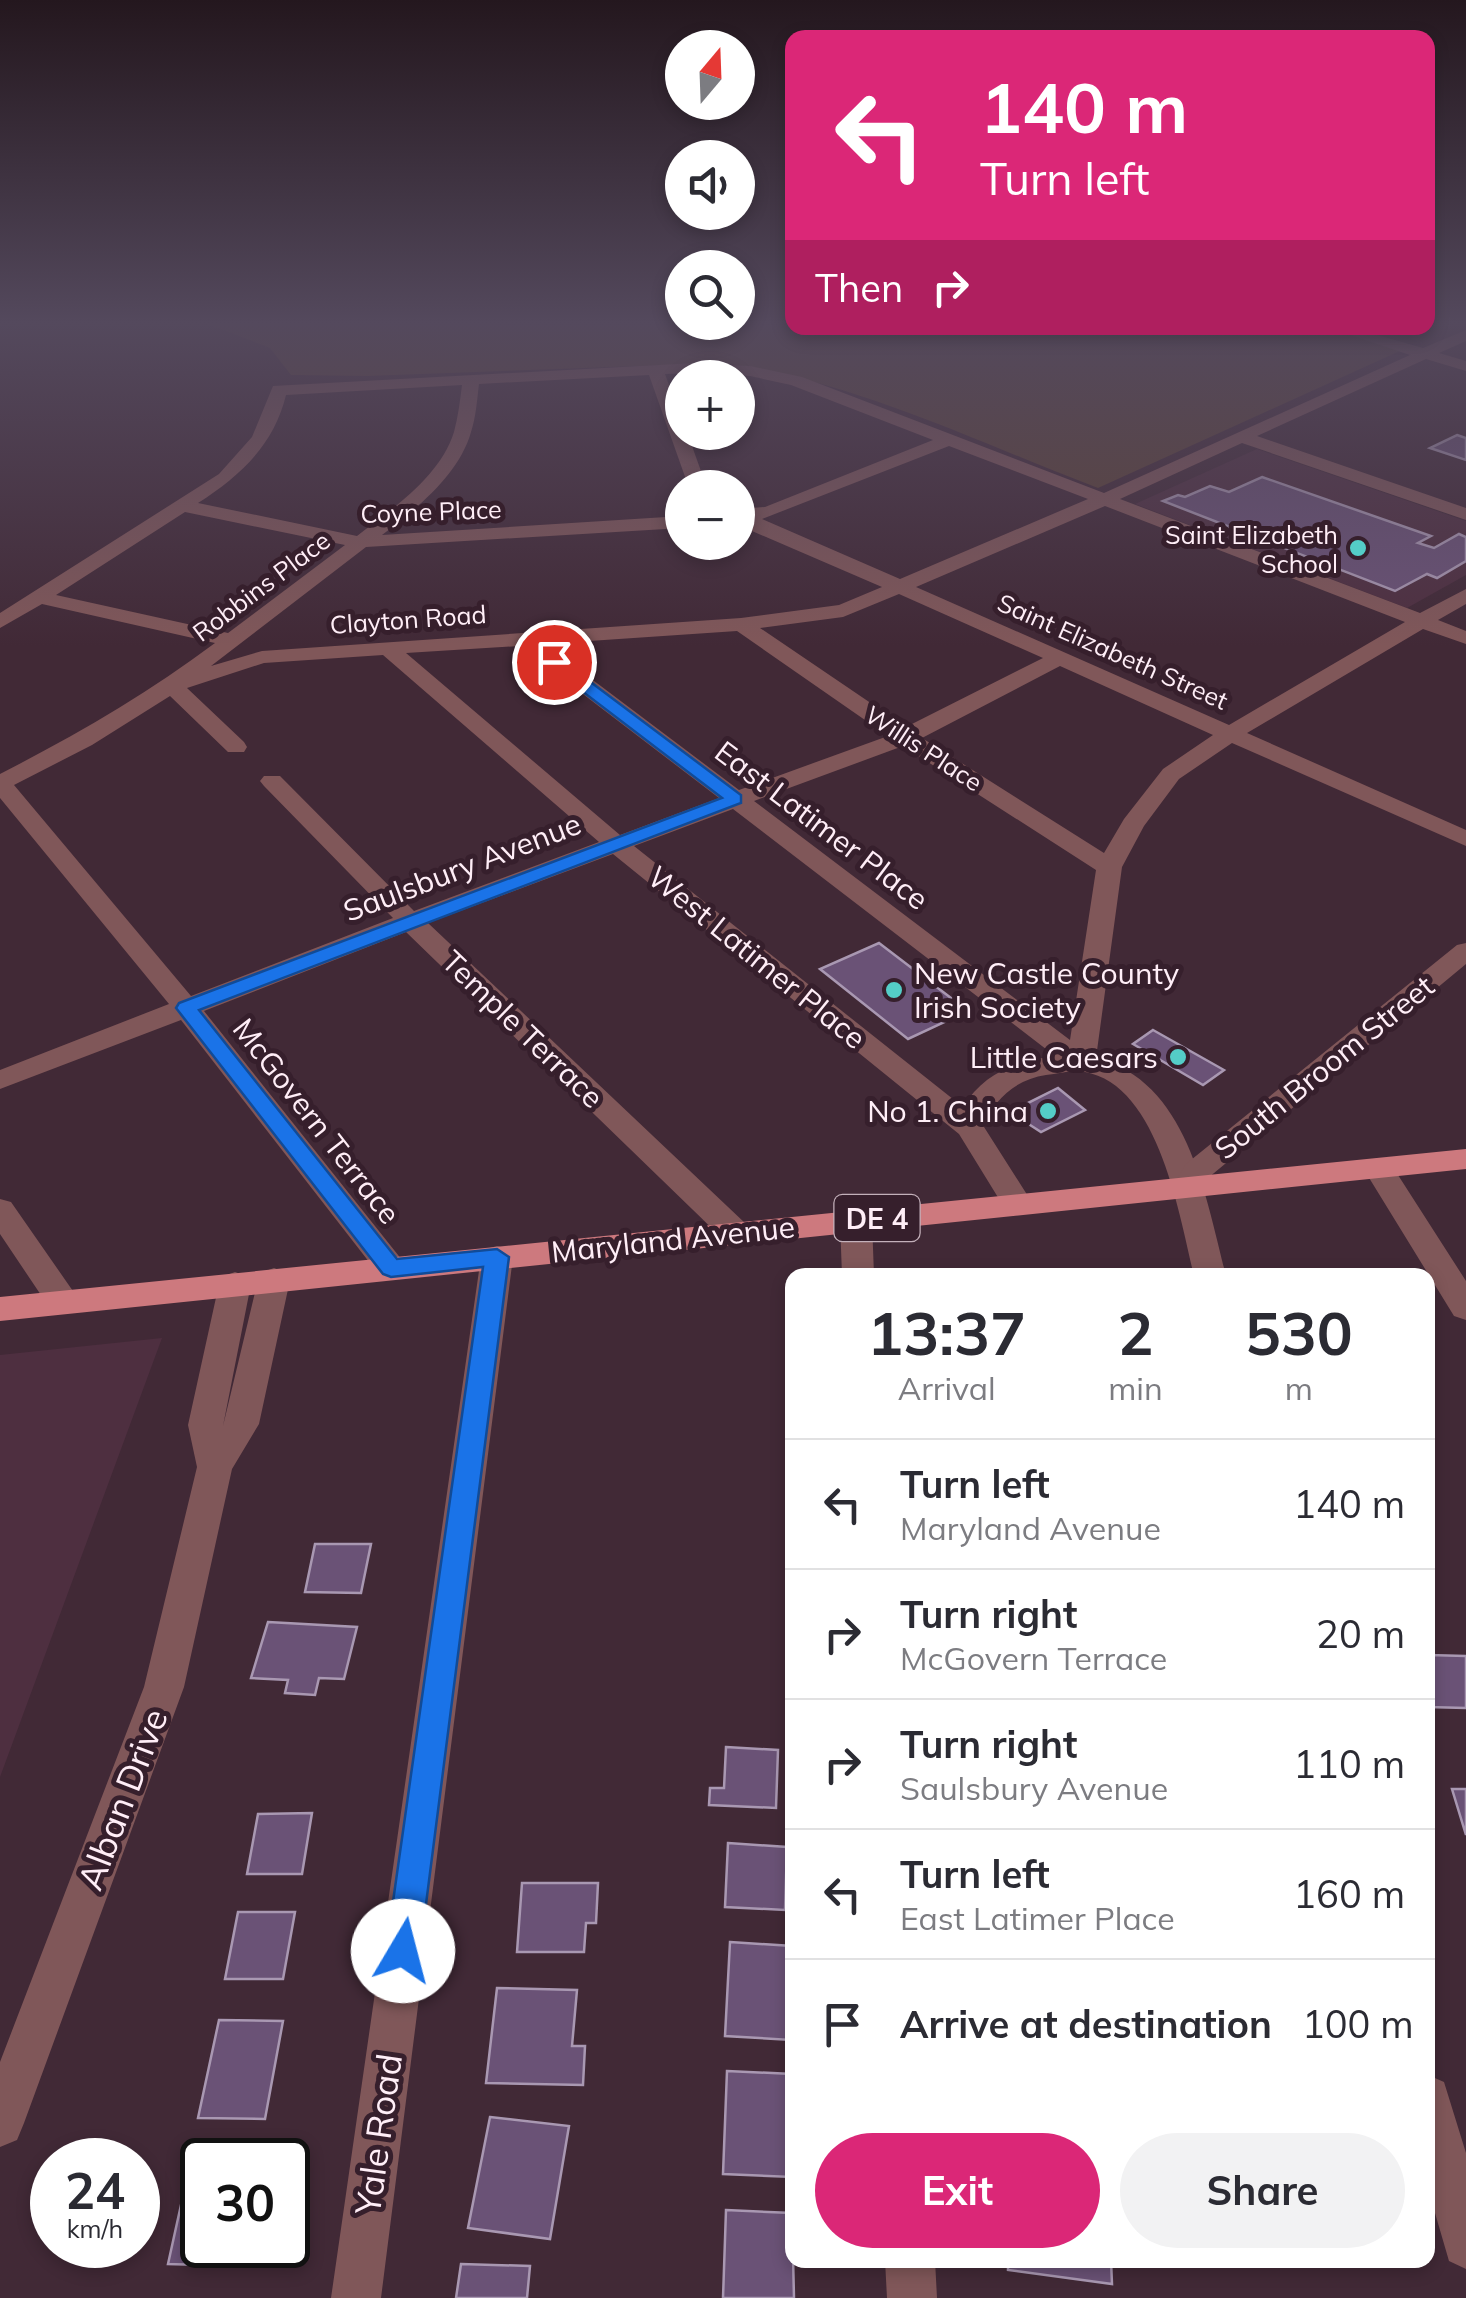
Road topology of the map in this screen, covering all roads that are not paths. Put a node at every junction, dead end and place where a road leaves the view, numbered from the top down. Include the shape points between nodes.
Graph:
1 (266, 431) edge
2 (463, 431) edge
3 (677, 431) edge
4 (929, 431) edge
5 (1255, 431) edge
6 (1242, 437) junction
7 (950, 439) junction
8 (691, 470) edge
9 (1106, 498) junction
10 (184, 506) junction
11 (755, 514) edge
12 (1466, 514) edge
13 (665, 523) edge
14 (755, 524) edge
15 (360, 542) junction
16 (904, 588) junction
17 (1466, 594) edge
18 (39, 597) junction
19 (1421, 621) junction
20 (0, 622) edge
21 (740, 624) junction
22 (1466, 638) edge
23 (524, 639) junction
24 (229, 640) junction
25 (386, 647) junction
26 (1060, 658) junction
27 (172, 686) junction
28 (1230, 734) junction
29 (905, 736) junction
30 (236, 748) dead end
31 (272, 781) dead end
32 (0, 784) edge
33 (735, 799) junction
34 (1466, 839) edge
35 (615, 844) junction
36 (1109, 867) junction
37 (410, 921) junction
38 (1466, 951) edge
39 (186, 1008) junction
40 (1081, 1062) junction
41 (0, 1080) edge
42 (970, 1127) junction
43 (1466, 1159) edge
44 (1378, 1168) junction
45 (1187, 1187) junction
46 (1018, 1204) junction
47 (0, 1210) edge
48 (856, 1220) junction
49 (735, 1232) junction
50 (497, 1257) junction
51 (391, 1268) junction
52 (858, 1268) edge
53 (1208, 1268) edge
54 (274, 1280) junction
55 (236, 1284) junction
56 (63, 1302) junction
57 (1466, 1308) edge
58 (0, 1309) edge
59 (215, 1467) junction
60 (0, 2122) edge
61 (1435, 2125) edge
62 (1466, 2244) edge
63 (910, 2268) edge
64 (356, 2298) edge
65 (912, 2298) edge

1 - 10 street via 225,478
2 - 15 street, Robbins Place via 413,502
3 - 8 street
4 - 7 street
5 - 6 street, Clayton Road
6 - 9 street, Clayton Road
6 - 12 street
7 - 9 street
7 - 11 street
9 - 16 street, Clayton Road
9 - 19 street
10 - 15 street, Coyne Place
10 - 18 street
13 - 15 street, Coyne Place
14 - 16 street, Saint Elizabeth Street
15 - 24 street, Robbins Place
16 - 21 street, Clayton Road via 843,611
16 - 26 street, Saint Elizabeth Street
17 - 19 street
18 - 20 street
18 - 24 street
19 - 22 street
19 - 28 street
21 - 23 street, Clayton Road
21 - 29 street, Willis Place
23 - 25 street, Clayton Road
23 - 33 street, East Latimer Place
24 - 27 street, Robbins Place
25 - 27 street, Clayton Road via 262,657
25 - 35 street, West Latimer Place
26 - 28 street, Saint Elizabeth Street
26 - 29 street, Saulsbury Avenue
27 - 30 street
27 - 32 street, Clayton Road
28 - 34 street, Saint Elizabeth Street
28 - 36 street via 1170,774
29 - 33 street, Saulsbury Avenue
29 - 36 street, Willis Place
31 - 37 street, Temple Terrace
32 - 39 street, McGovern Terrace
33 - 35 street, Saulsbury Avenue
33 - 40 street, East Latimer Place
35 - 37 street, Saulsbury Avenue
35 - 42 street, West Latimer Place
36 - 40 street
37 - 39 street, Saulsbury Avenue
37 - 49 street, Temple Terrace
38 - 45 street, South Broom Street via 1196,1172
39 - 41 street, Saulsbury Avenue
39 - 51 street, McGovern Terrace
40 - 42 street via 1012,1076 981,1102
40 - 45 street, East Latimer Place via 1122,1077 1151,1100
42 - 46 street, West Latimer Place
43 - 44 main road, Maryland Avenue / DE 4
44 - 45 main road, Maryland Avenue / DE 4
44 - 57 street
45 - 46 main road, Maryland Avenue / DE 4
45 - 53 street, East Latimer Place
46 - 48 main road, Maryland Avenue / DE 4
47 - 56 street
48 - 49 main road, Maryland Avenue / DE 4
48 - 52 street
49 - 50 main road, Maryland Avenue / DE 4
50 - 51 main road, Maryland Avenue / DE 4
50 - 64 street, Yale Road
51 - 54 main road, Maryland Avenue / DE 4
54 - 55 main road, Maryland Avenue / DE 4
54 - 59 street, Alban Drive via 242,1424
55 - 56 main road, Maryland Avenue / DE 4
55 - 59 street, Alban Drive via 205,1425
56 - 58 main road, Maryland Avenue / DE 4
59 - 60 street, Alban Drive via 164,1687
61 - 62 street
63 - 65 street

